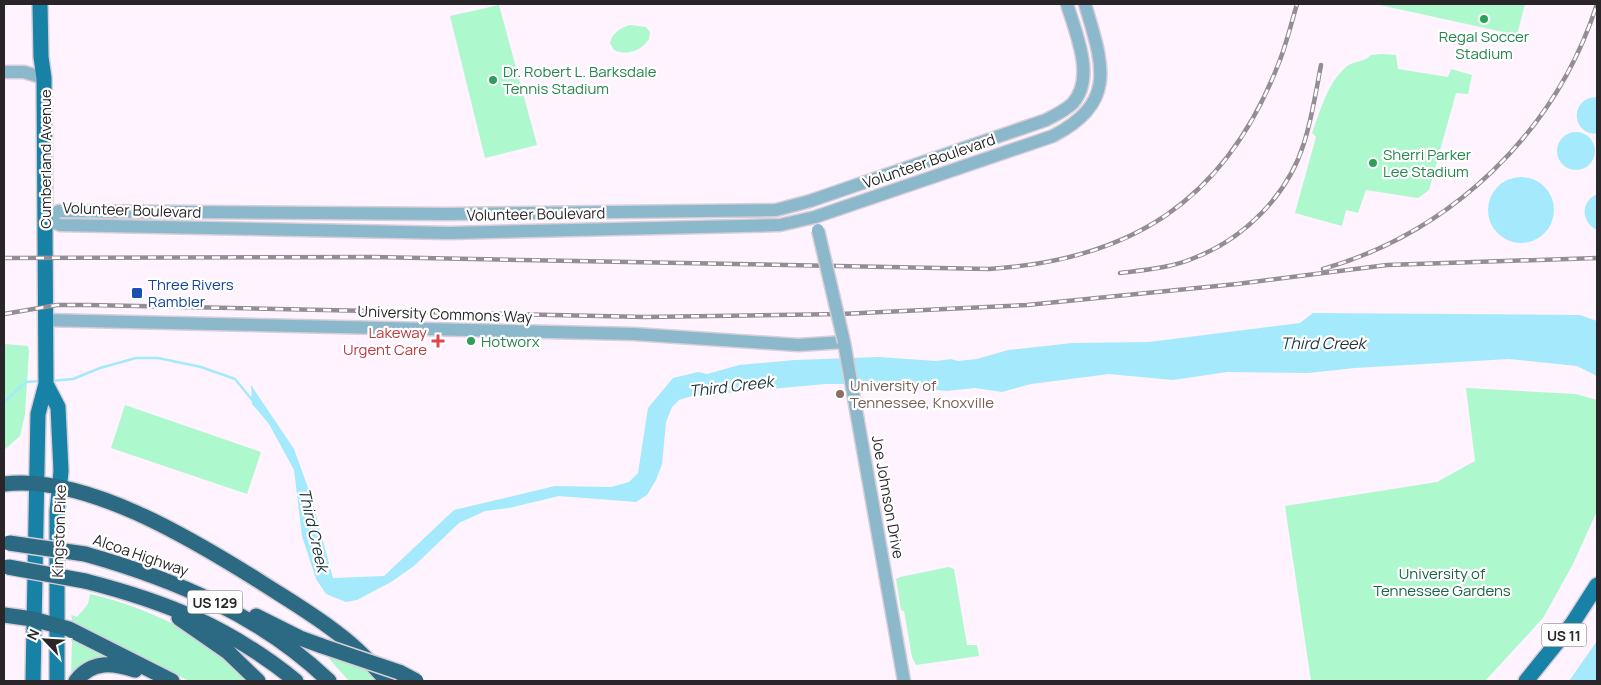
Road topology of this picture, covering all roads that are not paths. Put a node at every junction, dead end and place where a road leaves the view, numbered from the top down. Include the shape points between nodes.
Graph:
1 (40, 4) edge
2 (49, 4) edge
3 (1066, 4) edge
4 (1085, 4) edge
5 (4, 72) edge
6 (44, 78) junction
7 (810, 201) junction
8 (45, 219) junction
9 (817, 223) junction
10 (45, 239) joint
11 (45, 320) junction
12 (844, 342) junction
13 (46, 384) junction
14 (4, 484) edge
15 (36, 484) junction
16 (59, 488) junction
17 (6, 543) edge
18 (6, 567) edge
19 (1597, 585) edge
20 (189, 590) junction
21 (140, 597) junction
22 (4, 615) edge
23 (33, 619) junction
24 (57, 626) junction
25 (33, 681) edge
26 (56, 681) edge
27 (76, 681) edge
28 (167, 681) edge
29 (172, 681) edge
30 (258, 681) edge
31 (296, 681) edge
32 (329, 681) edge
33 (387, 681) edge
34 (416, 681) edge
35 (904, 681) edge
36 (1526, 681) edge

1 - 6 main road, Cumberland Avenue
2 - 6 main road, Cumberland Avenue via 49,57
3 - 7 street, Volunteer Boulevard via 1081,54 1082,69 1079,92 1066,109 1046,120
4 - 9 street, Volunteer Boulevard via 1098,51 1099,85 1088,113 1076,123 1053,136
5 - 6 street via 24,72
6 - 8 main road, Cumberland Avenue
7 - 8 street, Volunteer Boulevard via 776,210 447,214 59,211
7 - 9 street, Joe Johnson Drive
8 - 9 street, Volunteer Boulevard via 60,225 449,233
8 - 10 main road, Cumberland Avenue
9 - 12 street, Joe Johnson Drive, bridge
10 - 11 main road, Kingston Pike
11 - 12 street, University Commons Way via 634,334 798,345
11 - 13 main road, Kingston Pike
12 - 35 street, Joe Johnson Drive
13 - 15 main road, Kingston Pike via 38,414
13 - 16 main road, Kingston Pike via 58,407
14 - 15 highway
15 - 16 highway
15 - 23 main road, Kingston Pike
16 - 24 main road, Kingston Pike
16 - 33 highway via 132,512 230,563 316,617 349,643
17 - 20 highway, Alcoa Highway / US 129, bridge via 85,554
18 - 21 highway, US 129, bridge via 84,581
19 - 36 main road, US 11 via 1572,624
20 - 32 highway, Alcoa Highway / US 129 via 224,606 274,637
20 - 34 highway, bridge via 262,618 300,638 399,672
21 - 30 highway via 179,618 221,647
21 - 31 highway, US 129 via 183,611 216,627
22 - 23 highway
23 - 24 highway
23 - 25 main road, Kingston Pike
24 - 26 main road, Kingston Pike
24 - 29 highway
27 - 28 highway via 88,670 106,664 121,665

